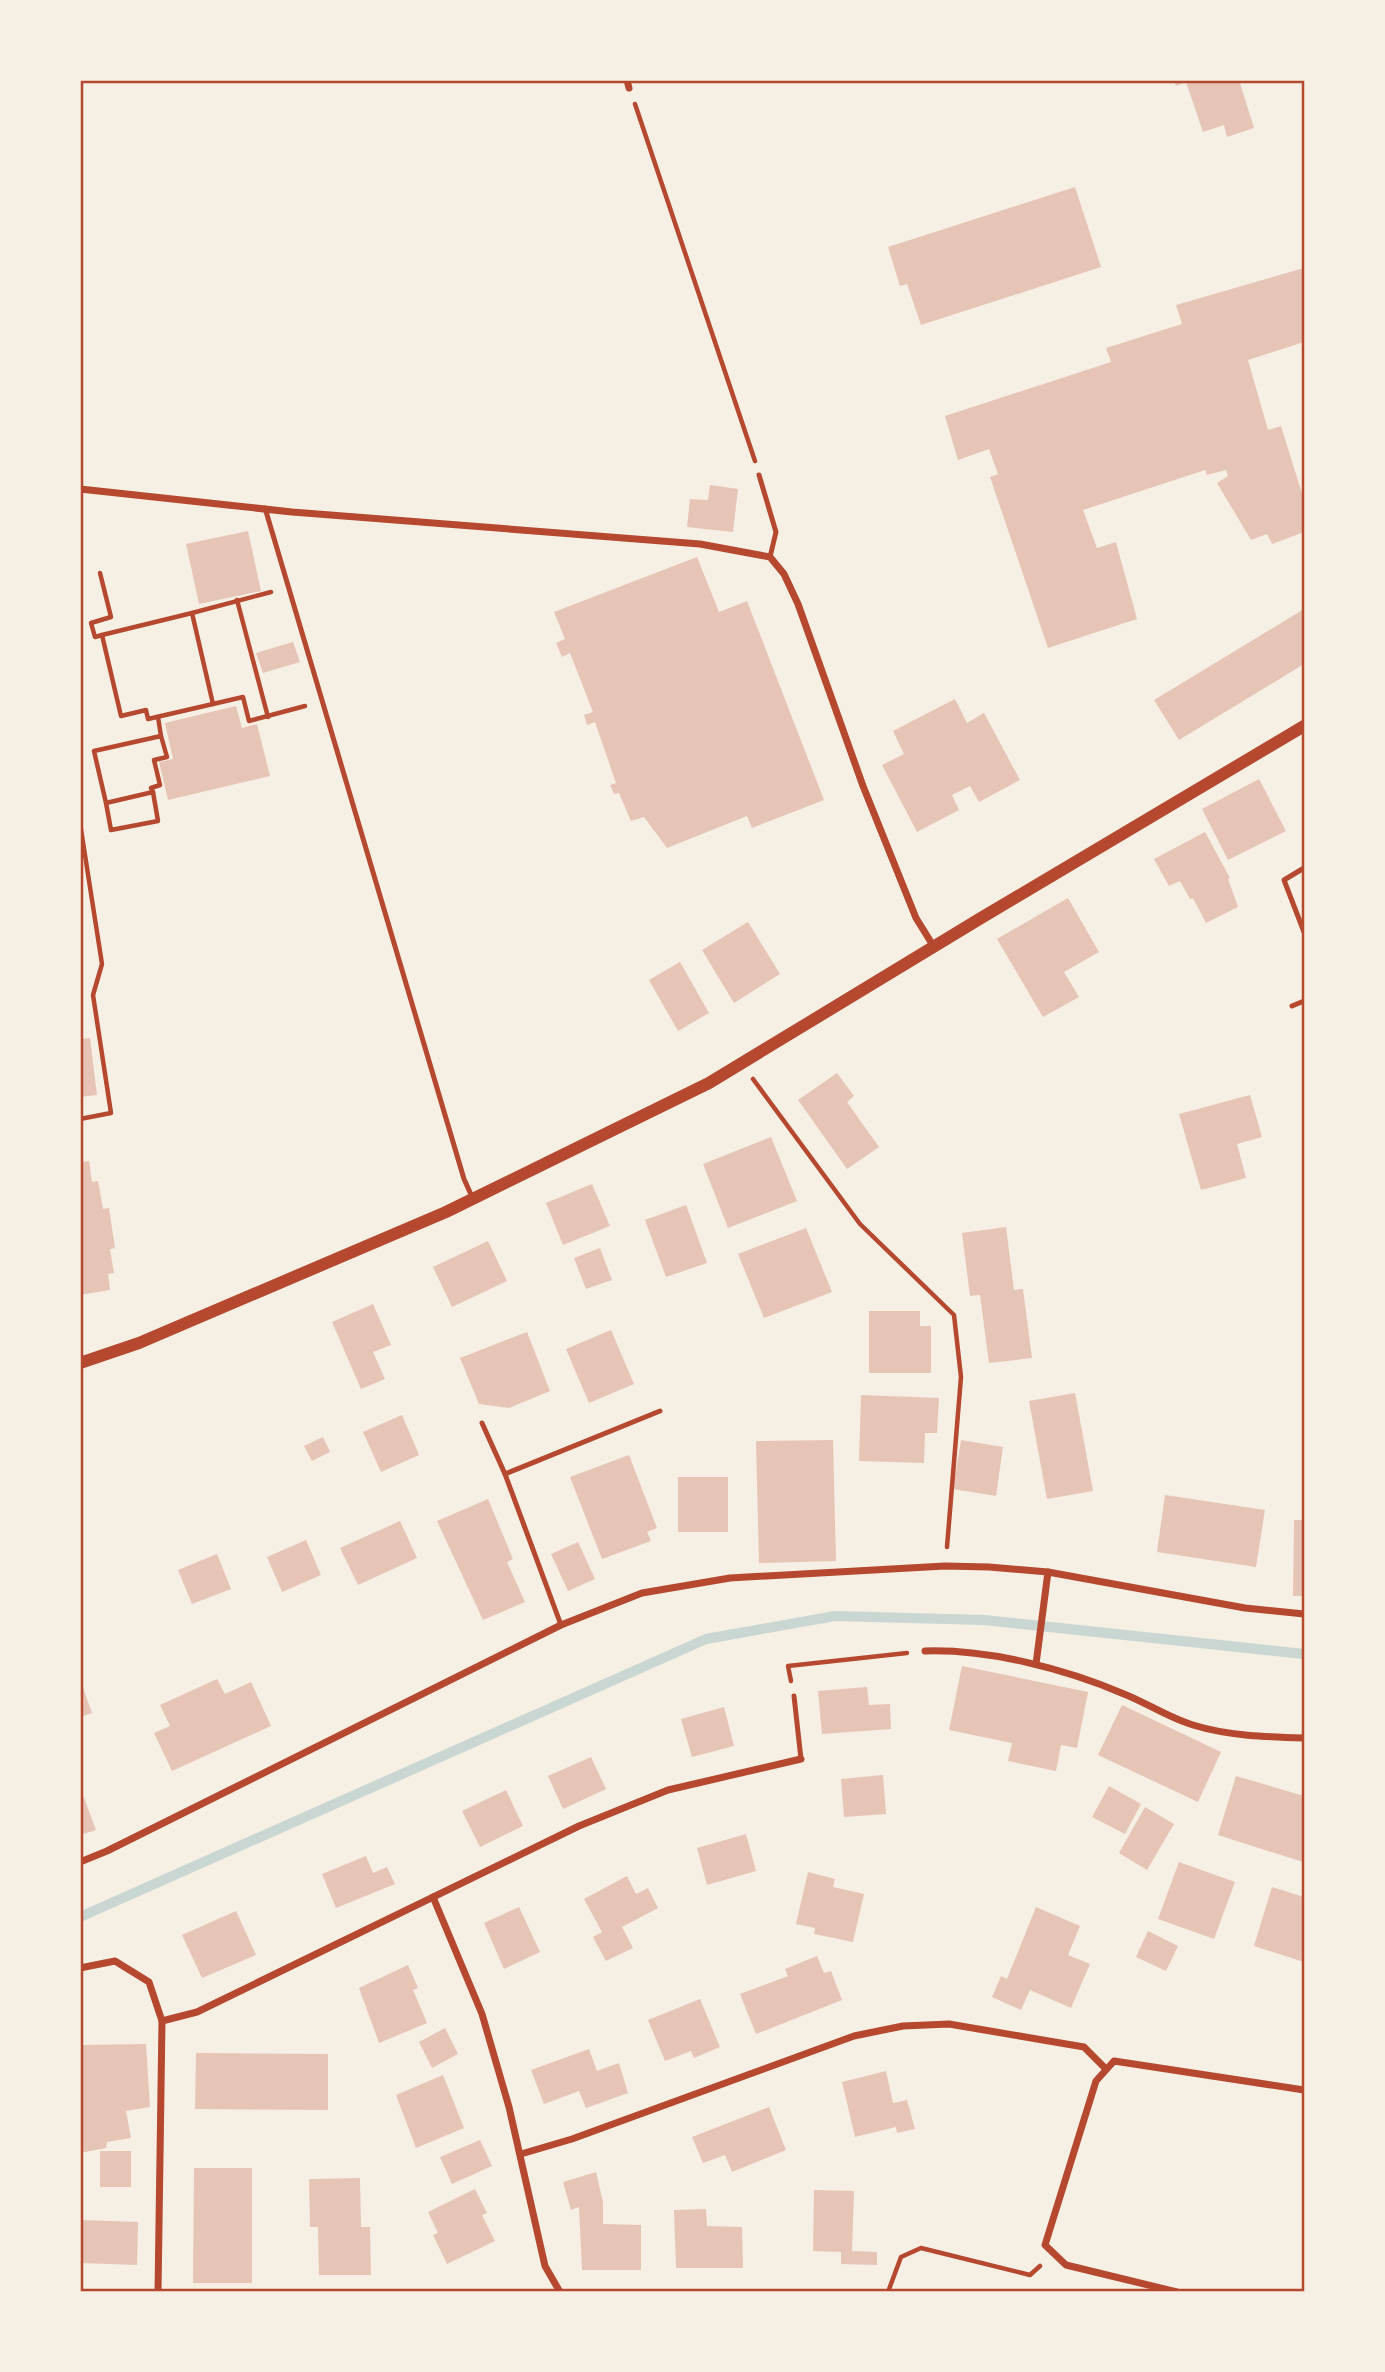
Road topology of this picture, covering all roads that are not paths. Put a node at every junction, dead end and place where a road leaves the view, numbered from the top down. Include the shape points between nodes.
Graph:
1 (760, 475) road end
2 (80, 489) edge
3 (265, 508) junction
4 (770, 557) junction
5 (1304, 726) edge
6 (1304, 868) edge
7 (1304, 932) edge
8 (934, 947) junction
9 (1304, 1001) edge
10 (1292, 1006) dead end
11 (473, 1199) junction
12 (80, 1363) edge
13 (660, 1411) dead end
14 (482, 1423) dead end
15 (505, 1475) junction
16 (1048, 1572) junction
17 (1304, 1614) edge
18 (561, 1625) junction
19 (925, 1651) road end
20 (1036, 1664) junction
21 (794, 1696) road end
22 (1304, 1738) edge
23 (801, 1759) joint
24 (80, 1862) edge
25 (433, 1897) junction
26 (80, 1968) edge
27 (162, 2021) junction
28 (1107, 2068) junction
29 (1304, 2090) edge
30 (520, 2154) junction
31 (158, 2291) edge
32 (561, 2291) edge
33 (1177, 2291) edge

1 - 4 lane via 776,532
2 - 3 street
3 - 4 street via 700,544
3 - 11 lane
4 - 8 street via 798,604 863,786 916,918
5 - 8 street
6 - 7 lane via 1284,880
8 - 11 street via 709,1083
9 - 10 lane
11 - 12 street via 139,1343
13 - 15 lane
14 - 15 lane
15 - 18 lane
16 - 17 street via 1245,1608
16 - 18 street via 945,1566 730,1578 642,1593
16 - 20 street
18 - 24 street
19 - 20 street
20 - 22 street via 1123,1693 1191,1725 1242,1736
21 - 23 lane
23 - 25 street via 668,1790 579,1826
25 - 27 street via 198,2012
25 - 30 street via 482,2014
26 - 27 street via 115,1961 149,1982
27 - 31 street
28 - 29 street via 1114,2061
28 - 30 street via 1084,2047 949,2024 903,2026 855,2036
28 - 33 street via 1096,2081 1045,2245 1066,2265
30 - 32 street via 545,2266

